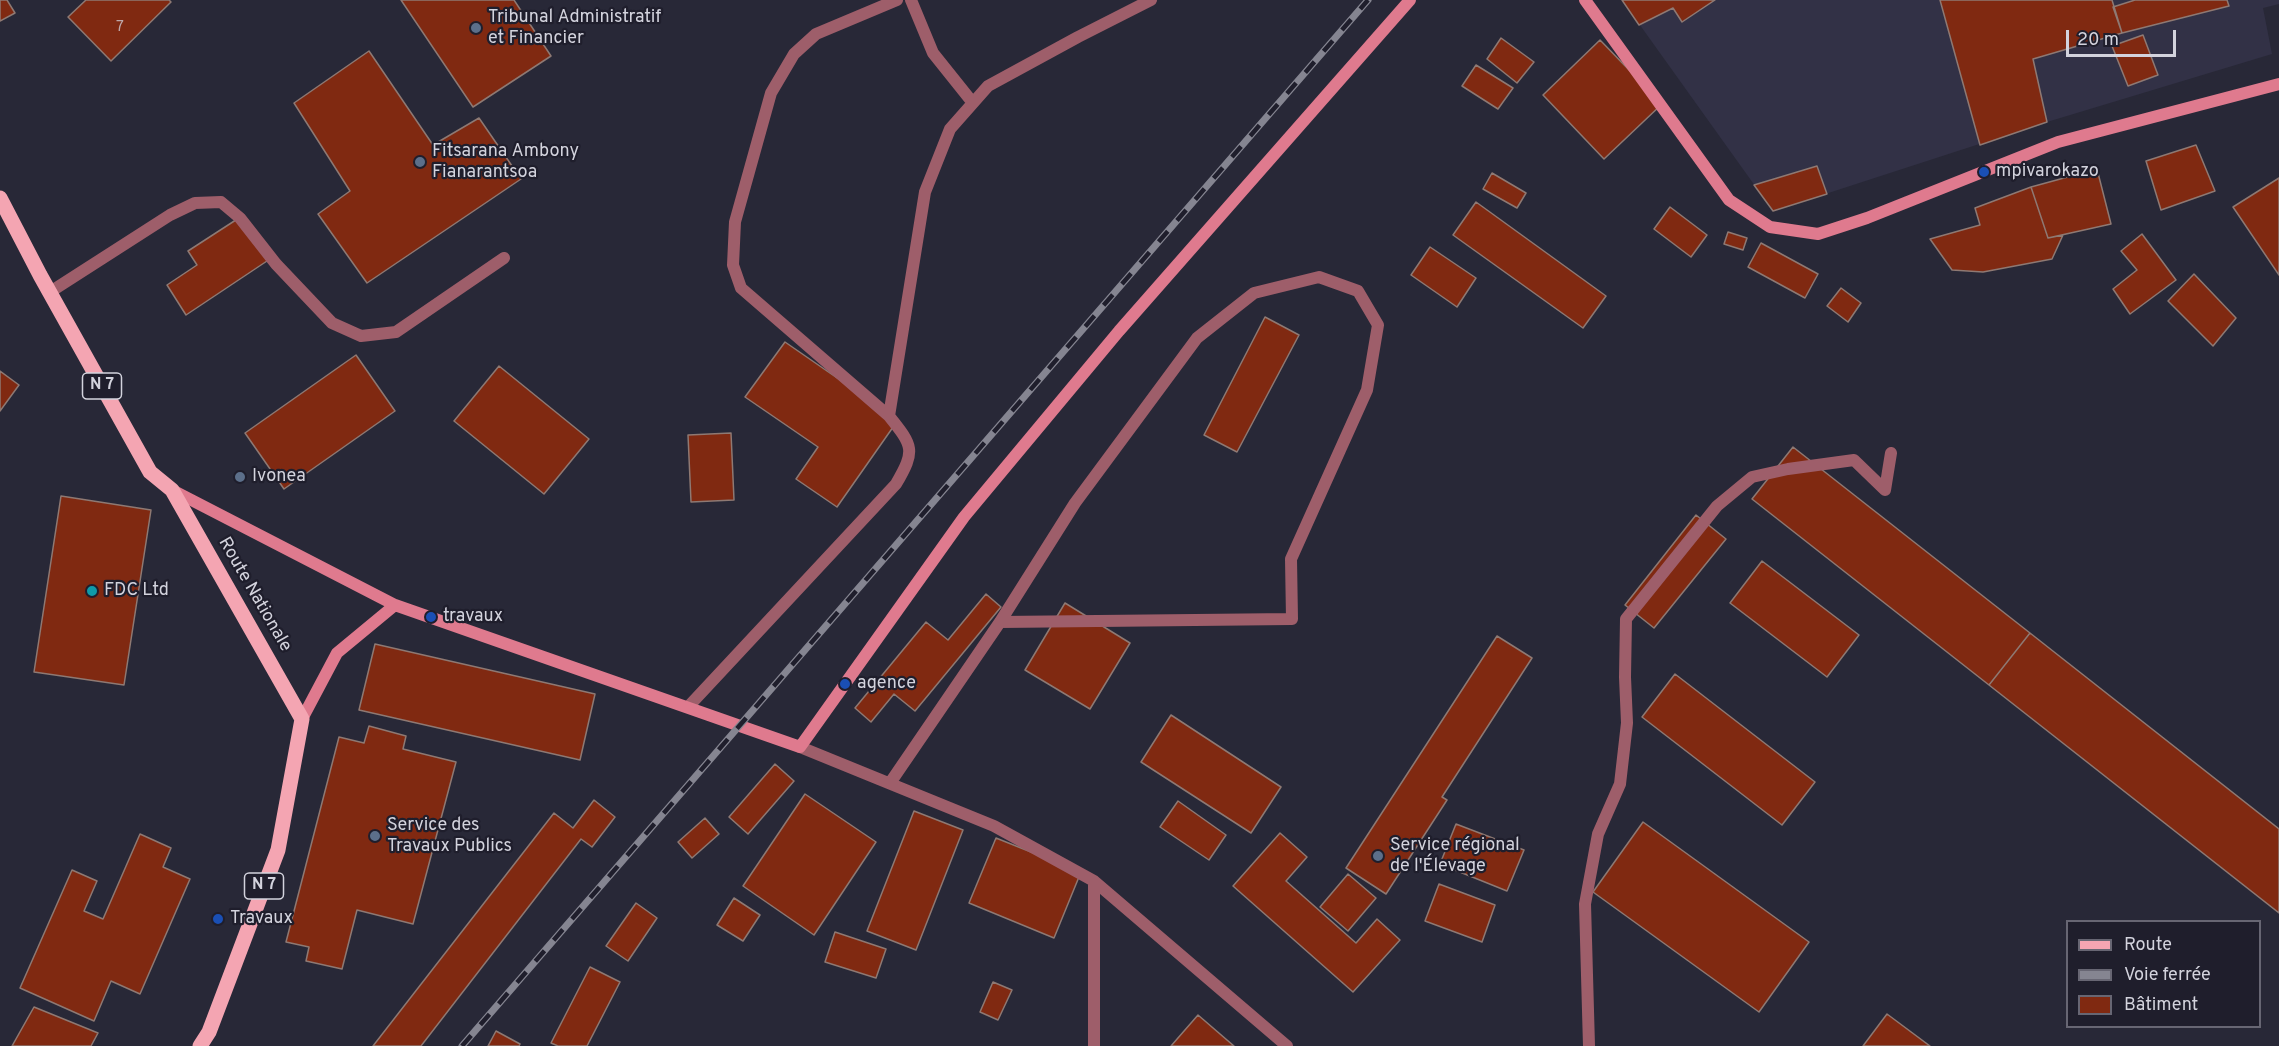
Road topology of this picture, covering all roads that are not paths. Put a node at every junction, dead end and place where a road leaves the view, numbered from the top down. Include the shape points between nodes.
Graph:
1 (897, 0) edge
2 (911, 0) edge
3 (1151, 0) edge
4 (1410, 0) edge
5 (1585, 0) edge
6 (2279, 84) edge
7 (973, 103) junction
8 (0, 198) edge
9 (504, 258) dead end
10 (50, 292) junction
11 (889, 416) junction
12 (1891, 453) dead end
13 (172, 489) junction
14 (395, 605) junction
15 (1000, 622) junction
16 (688, 707) junction
17 (302, 718) junction
18 (800, 747) junction
19 (890, 783) junction
20 (1094, 881) junction
21 (200, 1046) edge
22 (1094, 1046) edge
23 (1287, 1046) edge
24 (1589, 1046) edge

1 - 11 street via 816,34 794,54 771,93 735,222 733,265 741,288
2 - 7 street via 933,53
3 - 7 street via 988,86
4 - 18 street via 1119,331 964,517
5 - 6 street via 1730,200 1770,227 1818,234 2058,142
7 - 11 street via 950,129 925,192
8 - 10 main road, N 7
9 - 10 street via 396,332 361,336 332,322 276,264 240,218 221,202 195,202
10 - 13 main road, N 7 via 150,472
11 - 16 street via 906,438 910,460 896,484
12 - 24 street via 1885,490 1854,460 1752,477 1717,506 1626,619 1627,723 1620,784 1598,834 1585,904
13 - 14 street
13 - 17 main road, Route Nationale / N 7
14 - 16 street
14 - 17 street via 337,653
15 - 15 street via 1075,503 1197,338 1254,293 1319,277 1358,291 1378,324 1367,390 1291,559 1292,619
15 - 19 street
16 - 18 street
17 - 21 main road, N 7 via 278,850 209,1032
18 - 19 street
19 - 20 street via 994,826
20 - 22 street
20 - 23 street

